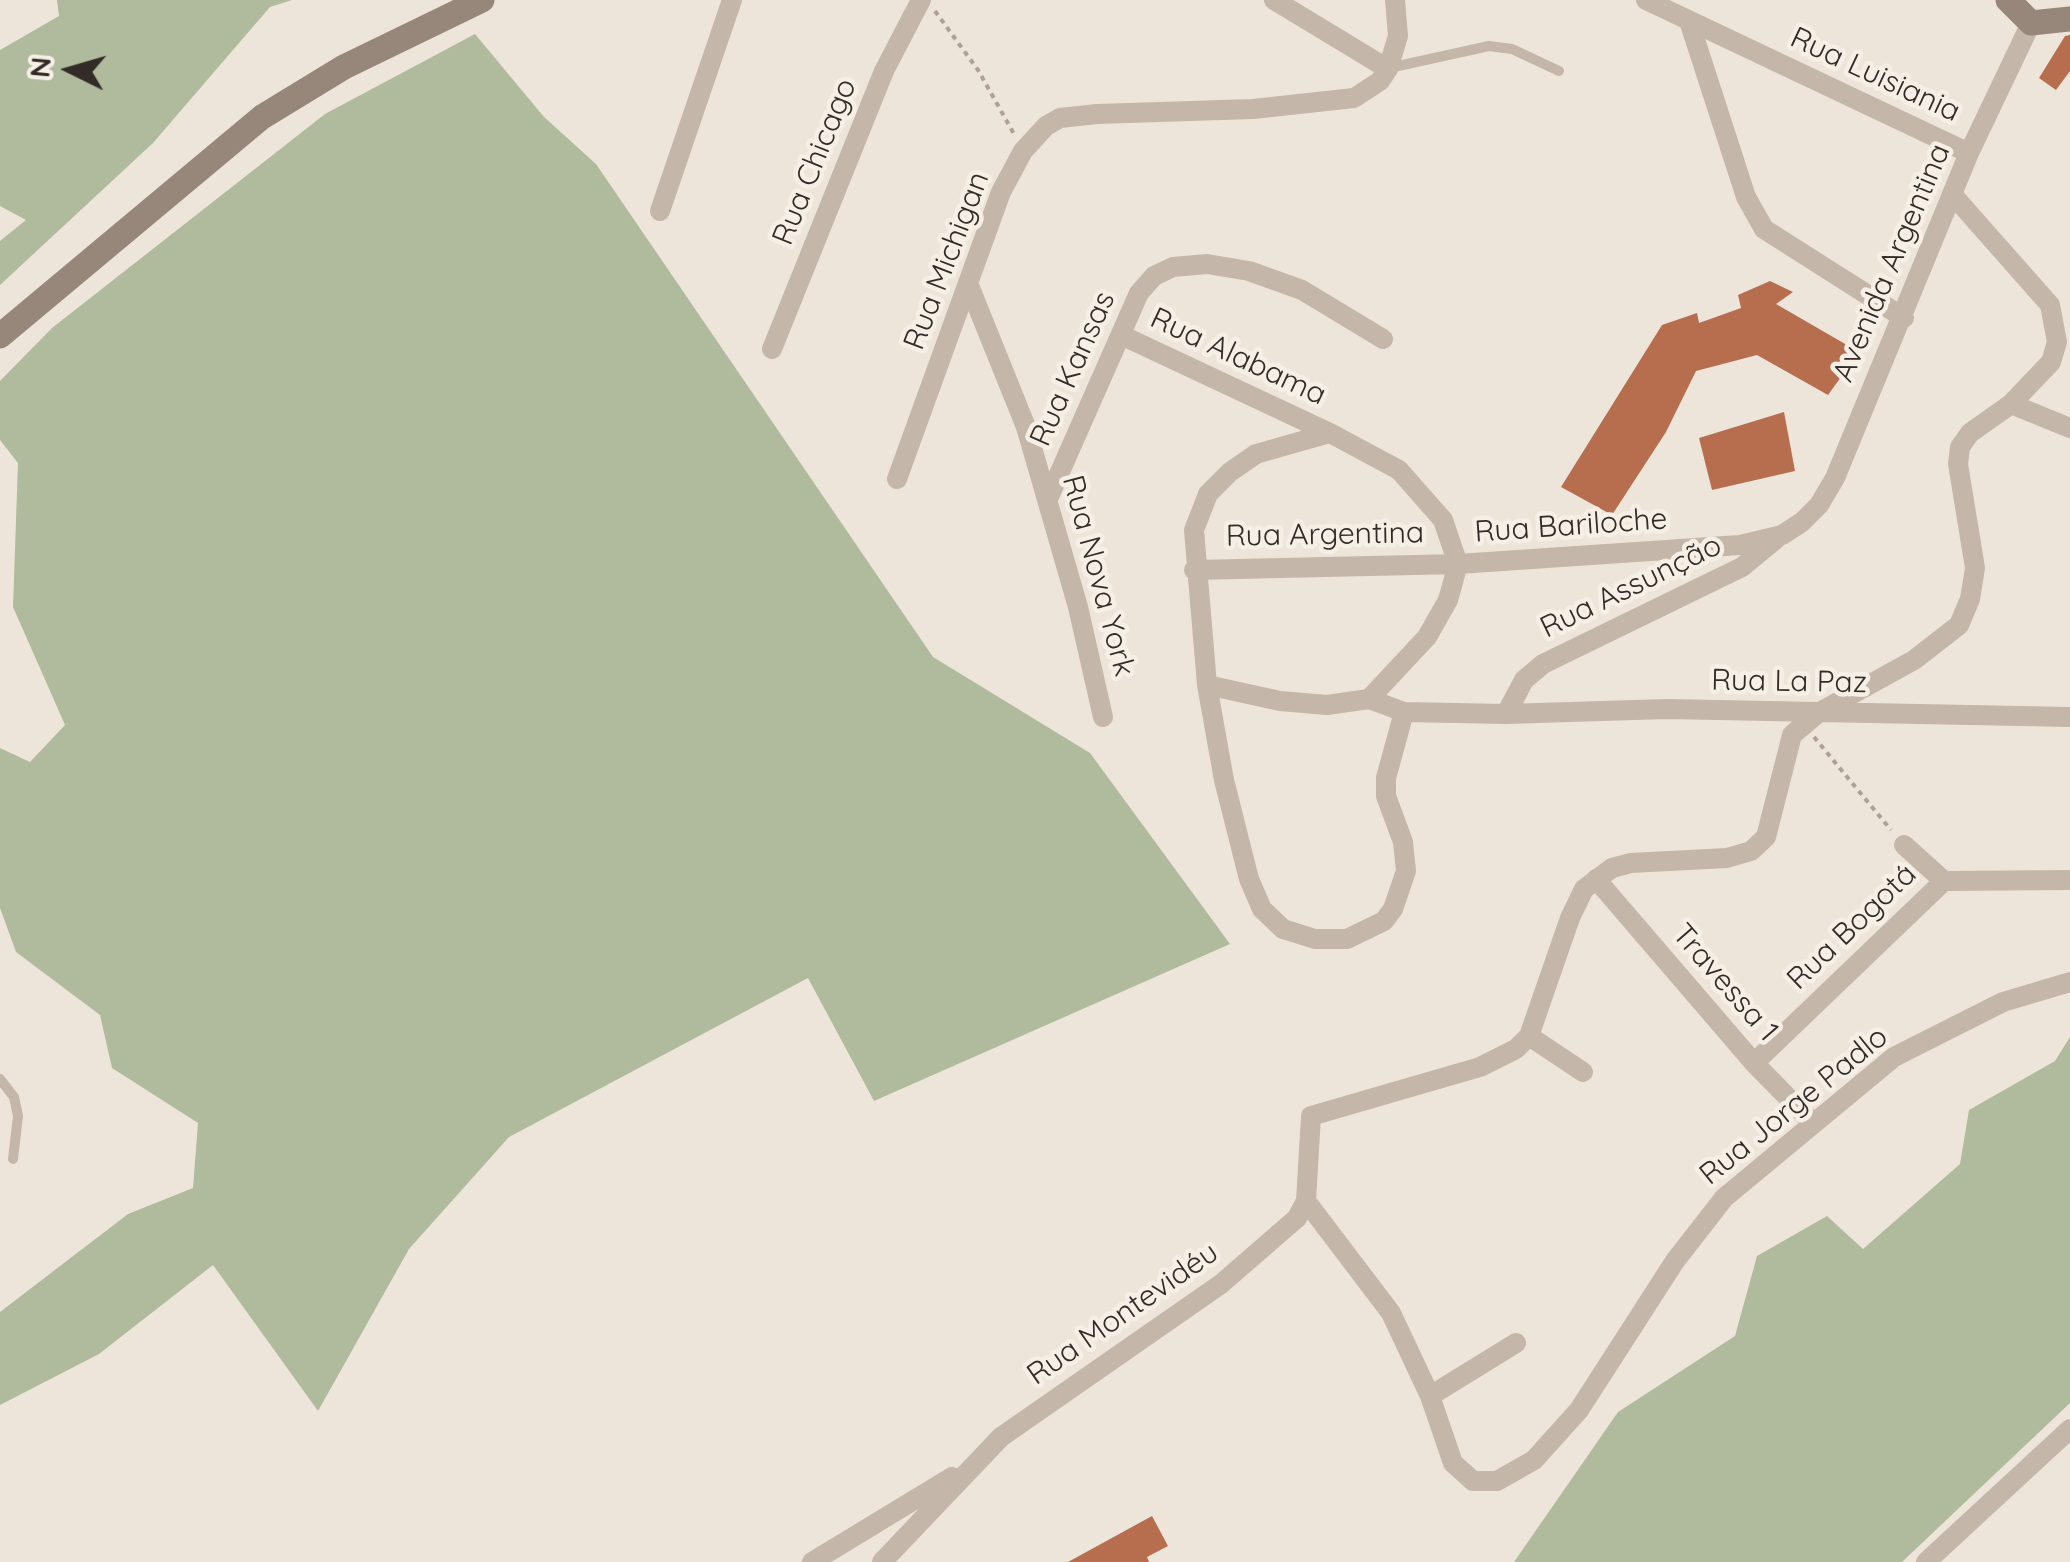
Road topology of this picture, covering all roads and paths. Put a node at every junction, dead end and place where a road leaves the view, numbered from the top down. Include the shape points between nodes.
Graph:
1 (482, 0) edge
2 (732, 0) edge
3 (924, 0) edge
4 (1274, 0) edge
5 (1395, 0) edge
6 (1646, 0) edge
7 (2008, 0) edge
8 (2070, 19) edge
9 (1689, 21) junction
10 (2032, 23) junction
11 (1388, 69) junction
12 (1558, 71) dead end
13 (1023, 151) junction
14 (1969, 152) junction
15 (1952, 194) junction
16 (660, 211) dead end
17 (968, 283) junction
18 (1904, 318) junction
19 (1121, 335) junction
20 (0, 336) edge
21 (1383, 340) dead end
22 (772, 349) dead end
23 (2011, 404) junction
24 (2070, 428) edge
25 (1330, 433) junction
26 (897, 479) dead end
27 (1048, 499) junction
28 (1802, 522) joint
29 (1782, 535) junction
30 (1458, 564) junction
31 (1194, 570) junction
32 (1207, 685) junction
33 (1370, 699) junction
34 (1404, 712) junction
35 (1506, 714) junction
36 (1103, 718) dead end
37 (2070, 718) edge
38 (1810, 719) junction
39 (1904, 845) joint
40 (1596, 879) junction
41 (2070, 880) edge
42 (1944, 881) junction
43 (2070, 982) edge
44 (1529, 1036) junction
45 (1754, 1063) junction
46 (1583, 1072) dead end
47 (0, 1079) edge
48 (1812, 1122) junction
49 (13, 1159) dead end
50 (1306, 1201) junction
51 (1516, 1343) dead end
52 (1430, 1396) junction
53 (2070, 1429) edge
54 (966, 1469) junction
55 (812, 1562) edge
56 (882, 1562) edge
57 (1926, 1562) edge

1 - 20 main road via 344,67 262,118
2 - 16 street
3 - 13 path via 978,70
3 - 22 street, Rua Chicago via 884,71
4 - 11 street
5 - 11 street via 1398,36
6 - 9 street, Rua Luisiania
7 - 10 main road
8 - 10 main road
9 - 14 street, Rua Luisiania
9 - 18 street via 1746,197 1764,229
10 - 14 street, Avenida Argentina
11 - 12 lane via 1489,46
11 - 13 street, Rua Michigan via 1367,92 1337,102 1060,118
13 - 17 street, Rua Michigan
14 - 15 street, Avenida Argentina
15 - 18 street, Avenida Argentina
15 - 23 street via 2050,305 2057,323 2050,362
17 - 26 street, Rua Michigan
17 - 27 street, Rua Nova York
18 - 28 street, Avenida Argentina via 1834,478 1820,506
19 - 21 street, Rua Kansas via 1154,276 1207,264 1302,290
19 - 25 street, Rua Alabama
19 - 27 street, Rua Kansas
23 - 24 street
23 - 38 street via 1960,447 1975,568 1959,625 1914,660
25 - 30 street, Rua Alabama via 1399,470 1423,494 1443,520
25 - 31 street via 1256,454 1230,472 1200,511
27 - 36 street, Rua Nova York
28 - 29 street, Rua Bariloche
29 - 30 street, Rua Bariloche via 1740,545
29 - 35 street, Rua Assunção via 1742,567 1543,664 1524,680
30 - 31 street, Rua Argentina
30 - 33 street via 1427,638
31 - 32 street
32 - 33 street via 1280,701
32 - 34 street via 1249,879 1270,920 1315,939 1367,931 1384,921 1400,897 1403,842 1386,778
33 - 34 street
34 - 35 street
35 - 38 street, Rua La Paz via 1667,709
37 - 38 street, Rua La Paz
38 - 39 path
38 - 40 street via 1792,735 1766,837 1751,851 1630,863
39 - 42 street
40 - 44 street via 1576,901
40 - 45 street, Travessa 1
41 - 42 street, Rua Bogotá
42 - 45 street, Rua Bogotá
43 - 48 street, Rua Jorge Padlo via 2002,1002 1894,1057
44 - 46 street
44 - 50 street via 1480,1066 1311,1116
45 - 48 street, Travessa 1
47 - 49 lane via 18,1116
48 - 52 street, Rua Jorge Padlo via 1724,1198 1569,1422 1534,1460 1497,1482 1473,1481 1444,1446
50 - 52 street via 1391,1313
50 - 54 street, Rua Montevidéu via 1297,1218 1221,1284 1070,1385
51 - 52 street
53 - 57 street
54 - 55 street, Rua Montevidéu
54 - 56 street, Rua Montevidéu

